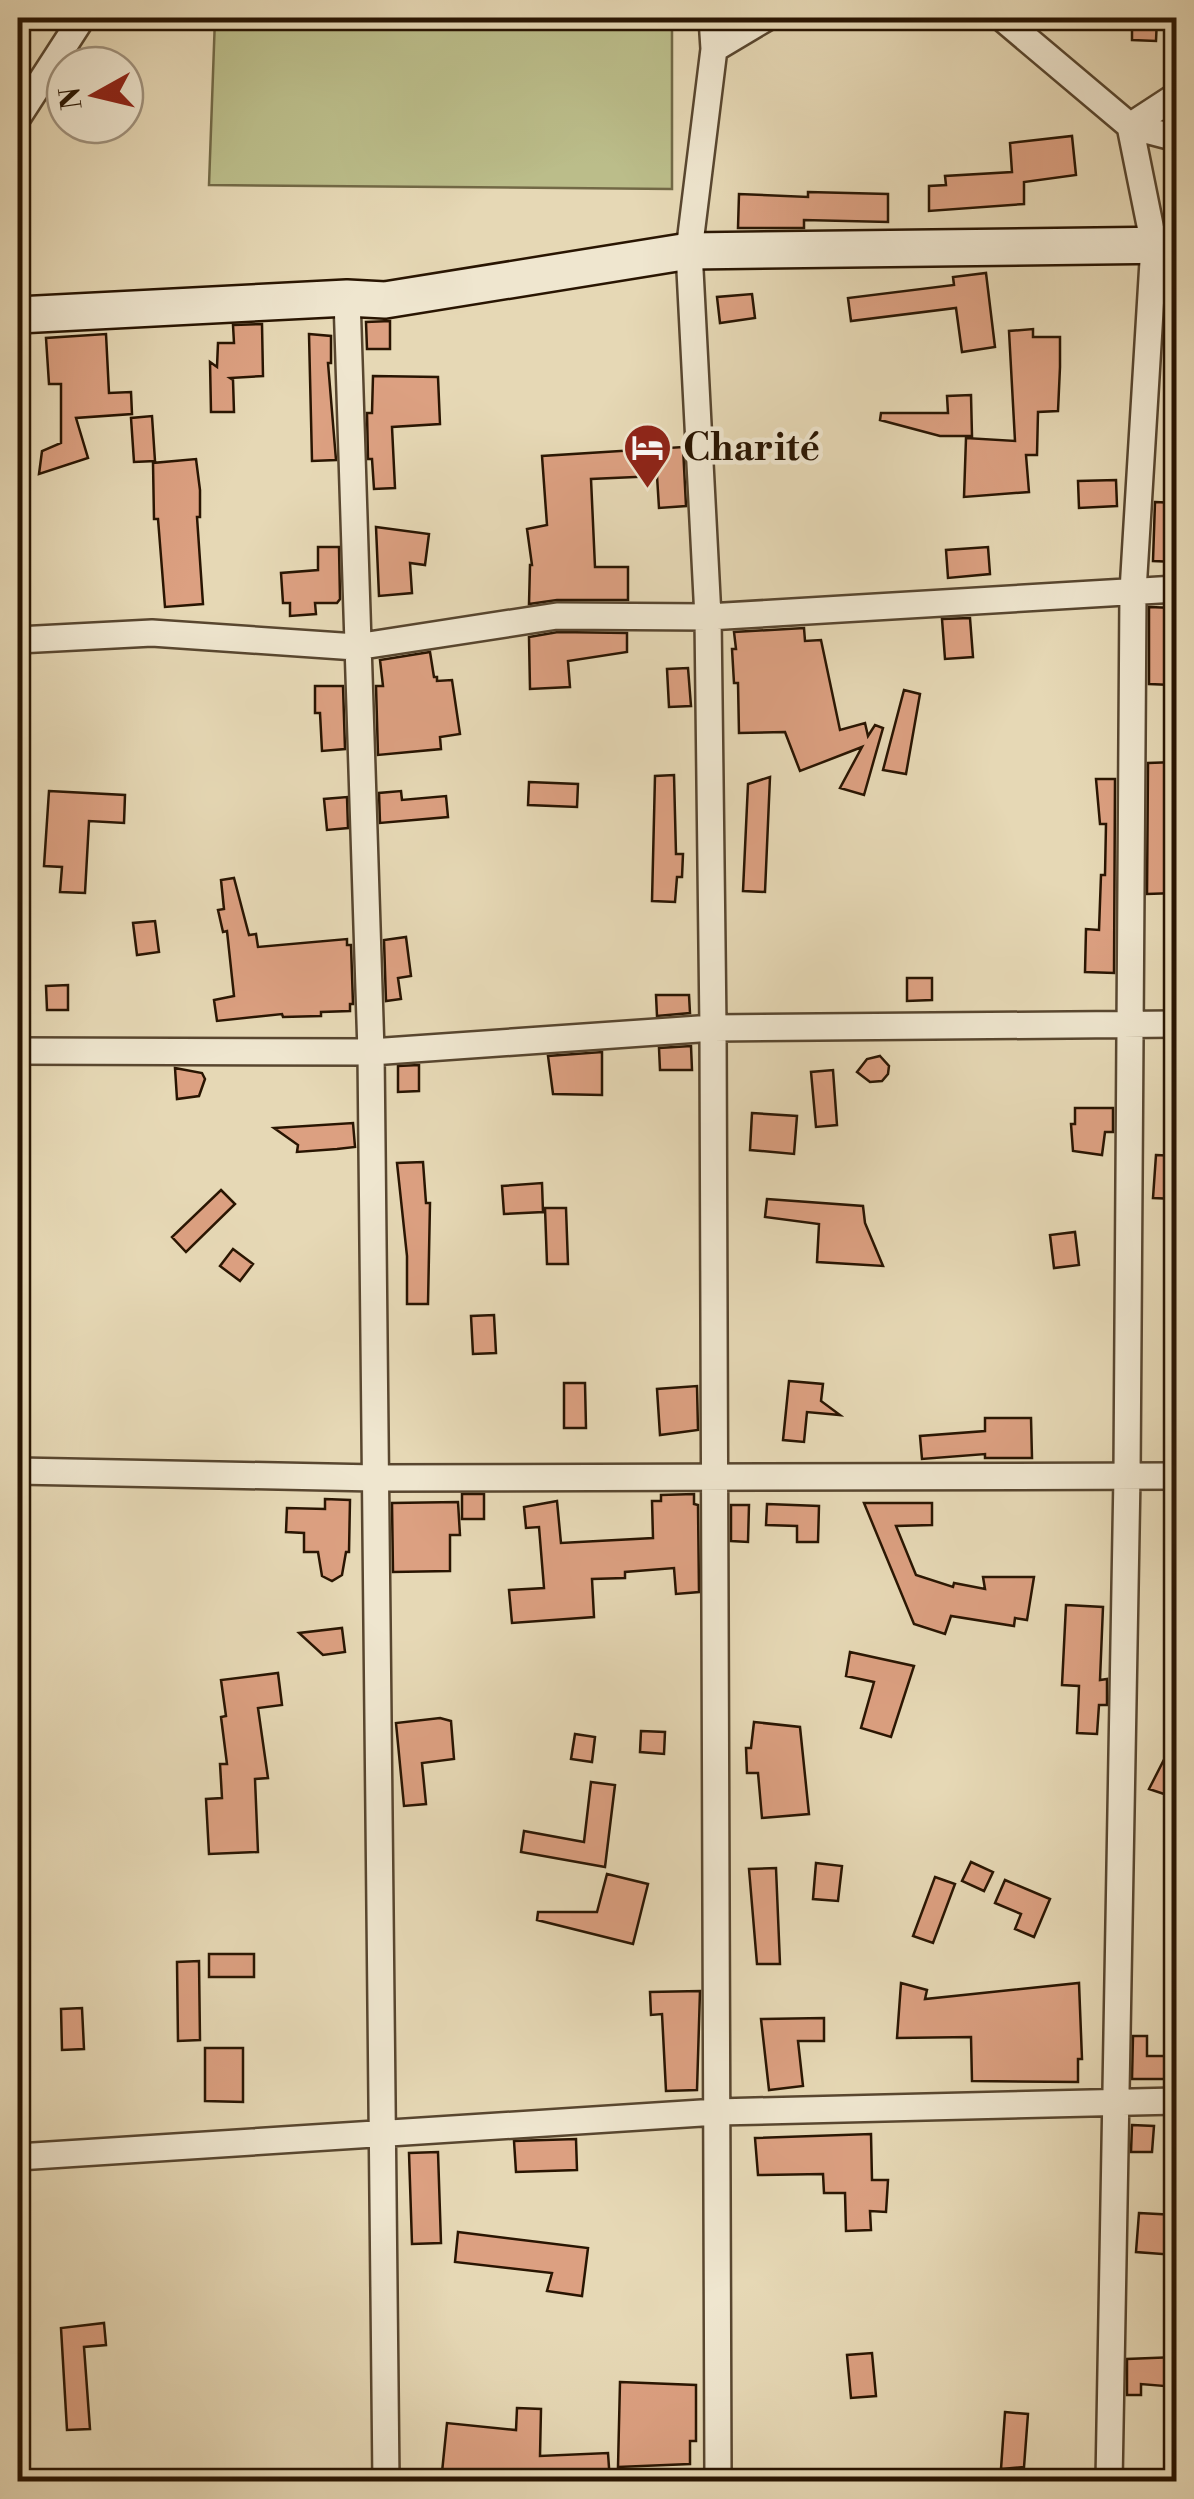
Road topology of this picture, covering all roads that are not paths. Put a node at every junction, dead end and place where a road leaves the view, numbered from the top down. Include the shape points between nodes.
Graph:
1 (82, 18) edge
2 (712, 18) edge
3 (766, 18) edge
4 (1002, 18) edge
5 (714, 49) junction
6 (1176, 96) edge
7 (18, 117) edge
8 (1130, 126) junction
9 (1176, 138) edge
10 (1165, 244) edge
11 (689, 251) junction
12 (346, 298) junction
13 (18, 315) edge
14 (1176, 589) edge
15 (1133, 591) junction
16 (708, 617) junction
17 (18, 640) edge
18 (356, 647) junction
19 (1176, 1024) edge
20 (1132, 1025) junction
21 (713, 1028) junction
22 (18, 1051) edge
23 (371, 1052) junction
24 (18, 1471) edge
25 (715, 1475) junction
26 (1127, 1476) junction
27 (1176, 1476) edge
28 (376, 1478) junction
29 (1176, 2100) edge
30 (1113, 2104) junction
31 (717, 2112) junction
32 (381, 2134) junction
33 (18, 2158) edge
34 (386, 2482) edge
35 (718, 2482) edge
36 (1109, 2482) edge

1 - 7 street
2 - 5 street
3 - 5 street
4 - 8 street
5 - 11 street
6 - 8 street
8 - 9 street
8 - 10 street
10 - 11 main road
10 - 15 street
11 - 12 main road via 385,300
11 - 16 street
12 - 13 main road
12 - 18 street
14 - 15 street
15 - 16 street
15 - 20 street
16 - 18 street via 557,616
16 - 21 street
17 - 18 street via 152,633
18 - 23 street
19 - 20 street
20 - 21 street
20 - 26 street
21 - 23 street
21 - 25 street
22 - 23 street
23 - 28 street
24 - 28 street
25 - 26 street
25 - 28 street
25 - 31 street
26 - 27 street
26 - 30 street
28 - 32 street
29 - 30 street
30 - 31 street
30 - 36 street
31 - 32 street
31 - 35 street
32 - 33 street
32 - 34 street

